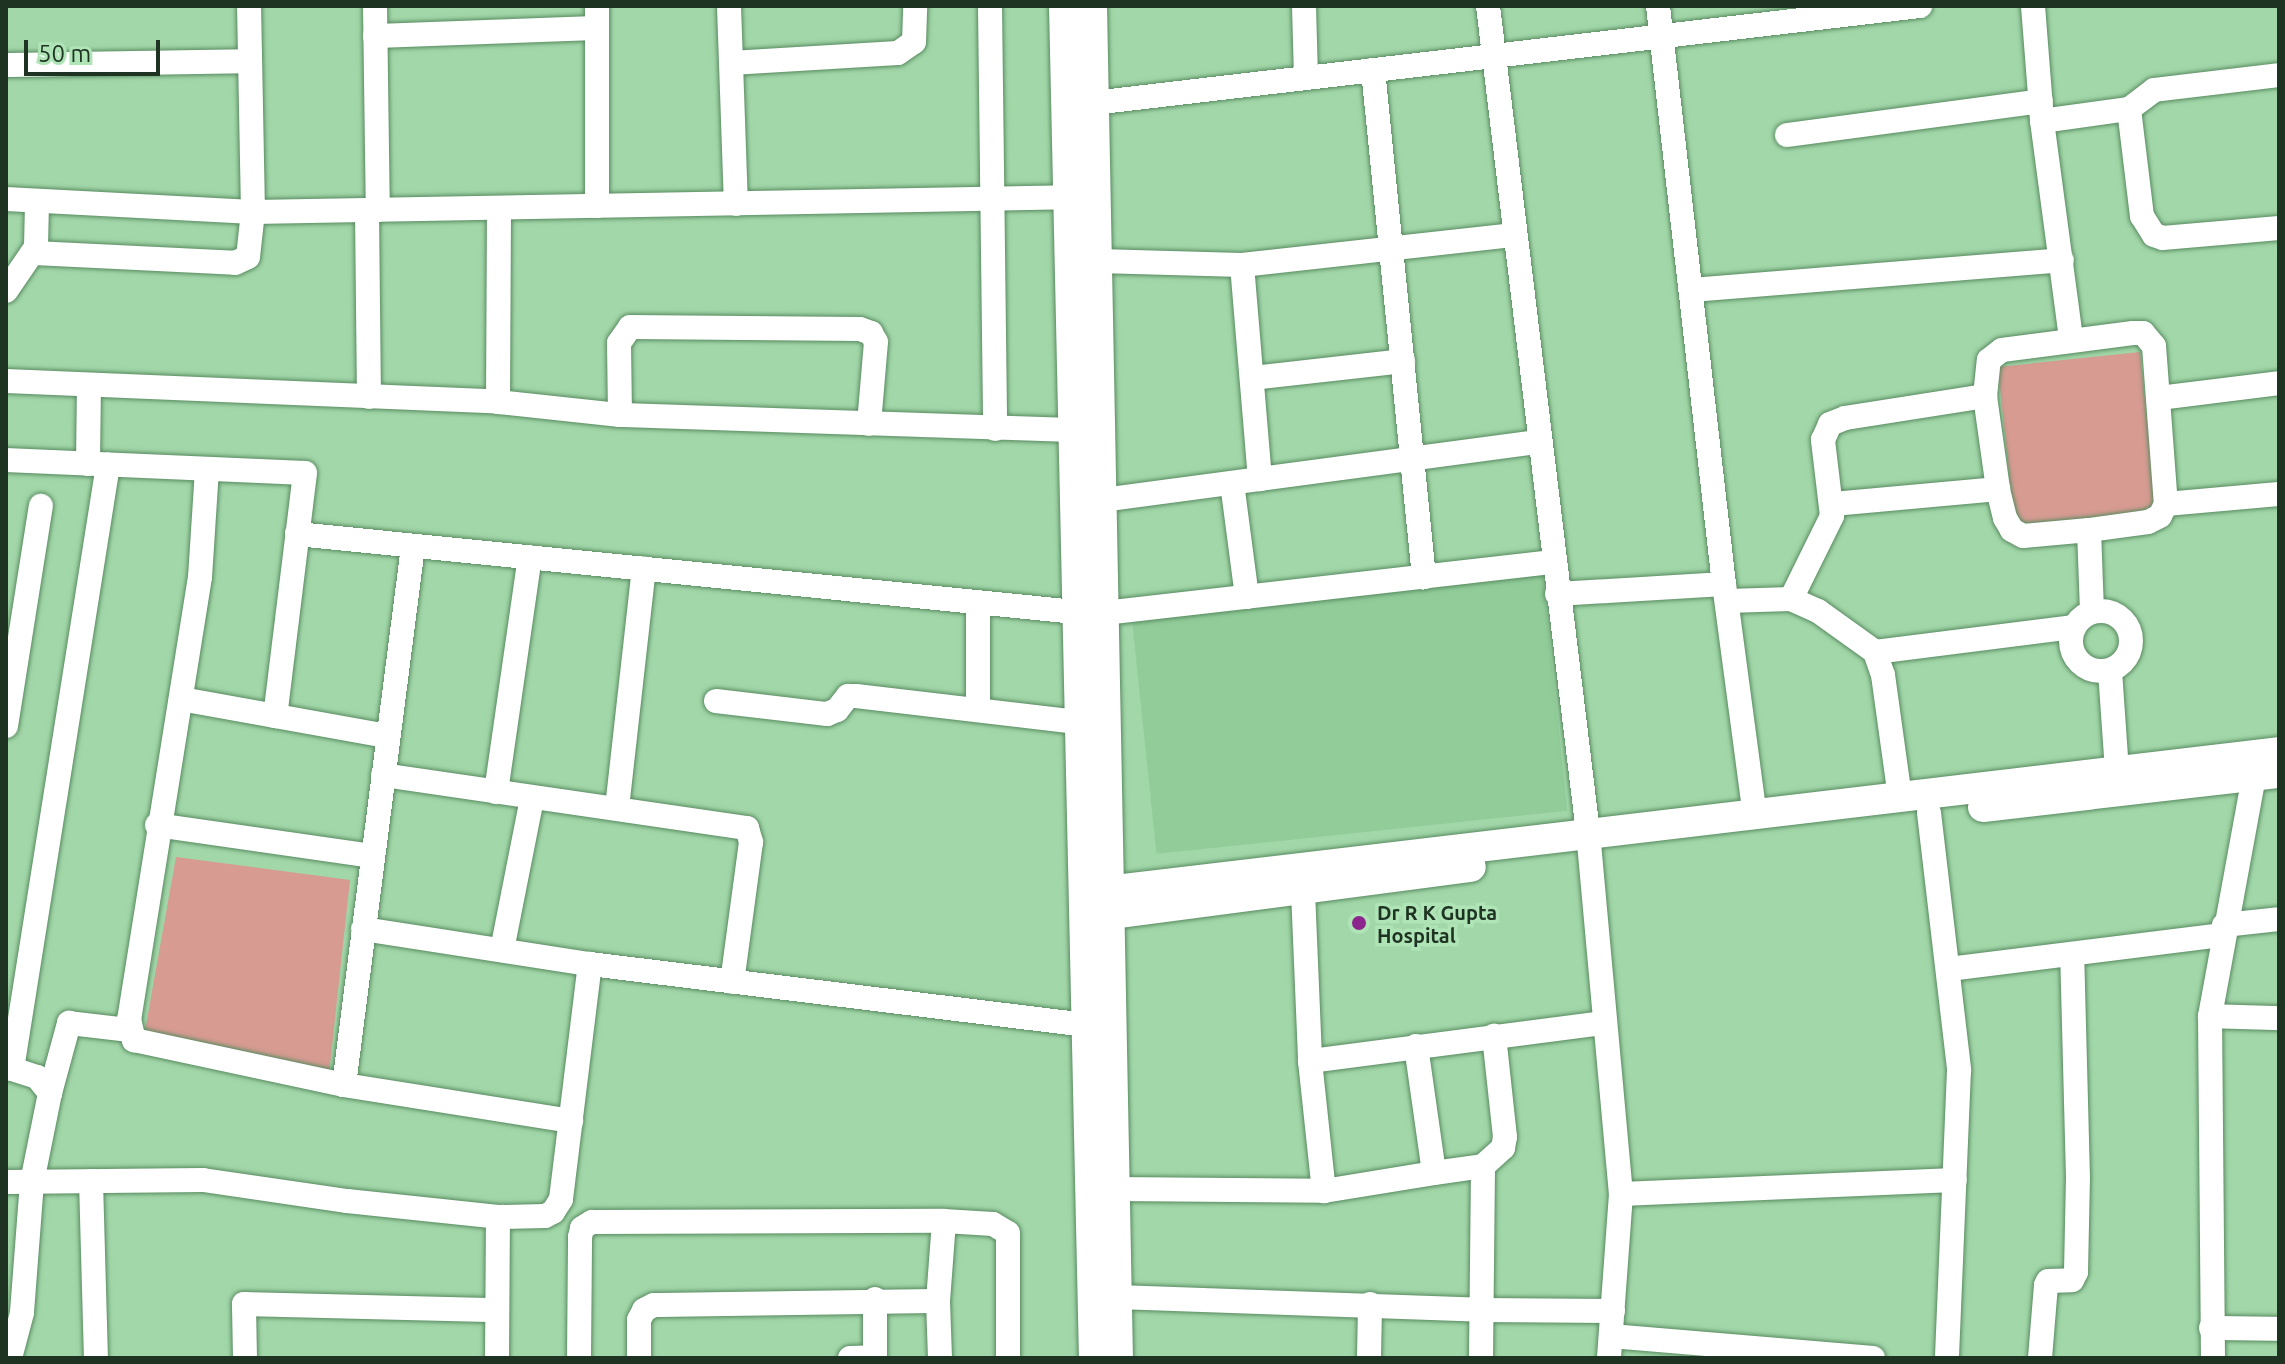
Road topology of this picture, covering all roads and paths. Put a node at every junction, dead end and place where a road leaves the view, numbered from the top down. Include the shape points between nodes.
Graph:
1 (249, 6) edge
2 (375, 6) edge
3 (729, 6) edge
4 (915, 6) edge
5 (990, 6) edge
6 (1064, 6) edge
7 (1092, 6) edge
8 (1304, 6) edge
9 (1488, 6) edge
10 (1658, 6) edge
11 (1920, 6) edge
12 (2033, 6) edge
13 (597, 17) edge
14 (375, 36) junction
15 (1662, 36) junction
16 (1493, 56) junction
17 (249, 61) junction
18 (731, 63) junction
19 (6, 65) edge
20 (1373, 70) junction
21 (2279, 75) edge
22 (1306, 78) junction
23 (1080, 104) junction
24 (2129, 109) junction
25 (2042, 111) junction
26 (1787, 135) dead end
27 (1082, 197) junction
28 (6, 199) edge
29 (994, 199) junction
30 (37, 202) junction
31 (736, 204) junction
32 (597, 206) junction
33 (499, 208) junction
34 (373, 210) junction
35 (253, 212) junction
36 (2279, 228) edge
37 (1514, 235) junction
38 (1391, 249) junction
39 (34, 253) junction
40 (2062, 260) junction
41 (1098, 261) junction
42 (1242, 265) junction
43 (1691, 290) junction
44 (6, 291) edge
45 (2071, 339) junction
46 (1403, 361) junction
47 (1252, 378) junction
48 (6, 381) edge
49 (2279, 383) edge
50 (89, 385) junction
51 (1985, 396) junction
52 (369, 397) junction
53 (2159, 398) junction
54 (498, 402) junction
55 (620, 415) junction
56 (869, 424) junction
57 (995, 429) junction
58 (1087, 431) junction
59 (1539, 442) junction
60 (1413, 459) junction
61 (6, 460) edge
62 (98, 464) junction
63 (207, 469) junction
64 (1260, 479) junction
65 (1232, 483) junction
66 (1998, 489) junction
67 (2279, 494) edge
68 (1102, 500) junction
69 (1833, 504) junction
70 (2166, 504) junction
71 (41, 506) dead end
72 (2089, 530) junction
73 (297, 534) junction
74 (413, 546) junction
75 (530, 557) junction
76 (1553, 562) junction
77 (644, 569) junction
78 (1424, 577) junction
79 (1726, 592) junction
80 (1557, 594) junction
81 (1247, 597) junction
82 (1791, 599) junction
83 (978, 602) junction
84 (1090, 612) junction
85 (2083, 620) junction
86 (1875, 652) junction
87 (2110, 671) junction
88 (181, 699) junction
89 (716, 701) dead end
90 (978, 710) junction
91 (275, 716) junction
92 (1077, 722) junction
93 (6, 726) edge
94 (387, 736) junction
95 (2279, 752) edge
96 (2117, 770) junction
97 (383, 775) junction
98 (2266, 775) edge
99 (496, 792) junction
100 (1900, 798) junction
101 (532, 799) junction
102 (617, 808) junction
103 (1929, 813) junction
104 (1755, 816) junction
105 (157, 825) junction
106 (1588, 841) junction
107 (372, 856) junction
108 (1303, 891) junction
109 (1097, 904) junction
110 (2279, 919) edge
111 (363, 929) junction
112 (2224, 930) junction
113 (502, 950) junction
114 (2072, 954) junction
115 (590, 964) junction
116 (1949, 969) junction
117 (732, 982) junction
118 (2210, 1016) junction
119 (2279, 1018) edge
120 (1604, 1023) junction
121 (1099, 1026) junction
122 (129, 1030) junction
123 (1494, 1036) junction
124 (1416, 1046) junction
125 (1310, 1061) junction
126 (9, 1068) edge
127 (344, 1085) junction
128 (50, 1093) junction
129 (571, 1121) junction
130 (1483, 1166) junction
131 (1434, 1173) junction
132 (1955, 1180) junction
133 (91, 1181) junction
134 (6, 1182) edge
135 (32, 1182) junction
136 (1113, 1189) junction
137 (1324, 1191) junction
138 (1621, 1194) junction
139 (498, 1217) junction
140 (944, 1221) junction
141 (1117, 1297) junction
142 (875, 1299) junction
143 (938, 1301) junction
144 (1370, 1304) junction
145 (497, 1310) junction
146 (1481, 1310) junction
147 (1613, 1311) junction
148 (2211, 1328) junction
149 (2279, 1329) edge
150 (1610, 1347) edge
151 (10, 1358) edge
152 (96, 1358) edge
153 (245, 1358) edge
154 (497, 1358) edge
155 (579, 1358) edge
156 (639, 1358) edge
157 (850, 1358) edge
158 (875, 1358) edge
159 (940, 1358) edge
160 (1008, 1358) edge
161 (1094, 1358) edge
162 (1118, 1358) edge
163 (1369, 1358) edge
164 (1481, 1358) edge
165 (1873, 1358) edge
166 (1947, 1358) edge
167 (2040, 1358) edge
168 (2213, 1358) edge

1 - 17 street
2 - 14 street
3 - 18 street
4 - 18 street via 914,42 898,53
5 - 29 street
6 - 23 main road
7 - 23 main road
8 - 22 street
9 - 16 street
10 - 15 street
11 - 15 street
12 - 25 street
13 - 14 street
13 - 32 street
14 - 34 street
15 - 16 street
15 - 43 street
16 - 20 street
16 - 37 street
17 - 19 street
17 - 35 street
18 - 31 street
20 - 22 street
20 - 38 street
21 - 24 street via 2154,90
22 - 23 street
23 - 27 main road
24 - 25 street
24 - 36 street via 2142,216 2154,235
25 - 26 street
25 - 40 street
27 - 29 street
27 - 41 main road
27 - 58 main road
28 - 30 street
29 - 31 street
29 - 57 street
30 - 35 street
30 - 39 street
31 - 32 street
32 - 33 street
33 - 34 street
33 - 54 street
34 - 35 street
34 - 52 street
35 - 39 street via 251,250 235,263
37 - 38 street
37 - 59 street
38 - 42 street
38 - 46 street
39 - 44 street
40 - 43 street
40 - 45 street
41 - 42 street
41 - 58 main road
42 - 47 street
43 - 79 street
45 - 51 street via 1995,354 1989,360
45 - 53 street via 2143,333 2154,346
46 - 47 street
46 - 60 street
47 - 64 street
48 - 50 street
49 - 53 street
50 - 52 street
50 - 62 street
51 - 66 street
51 - 69 street via 1830,424 1823,440
52 - 54 street
53 - 70 street
54 - 55 street
55 - 56 street
55 - 56 street via 619,343 630,327 860,329 876,342
56 - 57 street
57 - 58 street
58 - 68 main road
58 - 84 main road
59 - 60 street
59 - 76 street
60 - 64 street
60 - 78 street
61 - 62 street
62 - 63 street
62 - 126 street
63 - 73 street via 305,473
63 - 88 street via 200,577
64 - 65 street
65 - 68 street
65 - 81 street
66 - 69 street
66 - 72 street via 2005,518 2023,536
67 - 70 street
68 - 84 main road
69 - 82 street via 1827,529
70 - 72 street via 2160,516 2148,522
71 - 93 street
72 - 85 street
73 - 74 street
73 - 91 street
74 - 75 street
74 - 94 street
75 - 77 street
75 - 99 street
76 - 78 street
76 - 80 street
77 - 83 street
77 - 102 street
78 - 81 street
79 - 80 street
79 - 82 street
79 - 104 street
80 - 106 street
81 - 84 street
82 - 86 street via 1818,611
83 - 84 street
83 - 90 street
84 - 92 main road
84 - 109 main road
85 - 86 street
85 - 87 street via 2071,651 2086,669
85 - 87 street via 2115,614 2130,632 2128,656
86 - 100 street via 1883,675
87 - 96 street
88 - 91 street
88 - 105 street
89 - 90 street via 827,714 848,696 856,696
90 - 92 street
91 - 94 street
92 - 109 main road
94 - 97 street
95 - 96 main road
96 - 100 main road
97 - 99 street
97 - 107 street
98 - 103 main road
98 - 112 street
99 - 101 street
100 - 104 main road
101 - 102 street
101 - 113 street
102 - 117 street via 747,828 751,842
103 - 106 main road
103 - 116 street
104 - 106 main road
105 - 107 street
105 - 122 street
106 - 108 main road
106 - 109 main road
106 - 120 street
107 - 111 street
108 - 109 main road
108 - 125 street
109 - 121 main road
110 - 112 street
111 - 113 street
111 - 127 street
112 - 114 street
112 - 118 street
113 - 115 street
114 - 116 street
114 - 167 street via 2076,1272 2072,1280 2046,1285
115 - 117 street
115 - 129 street
116 - 132 street via 1959,1070
117 - 121 street
118 - 119 street
118 - 148 street
120 - 123 street
120 - 138 street
121 - 136 main road
121 - 161 main road
122 - 127 street via 141,1043
122 - 128 street via 69,1023
123 - 124 street
123 - 130 street via 1505,1137 1498,1154
124 - 125 street
124 - 131 street
125 - 137 street
126 - 128 street via 37,1077
127 - 129 street
128 - 135 street
129 - 139 street via 558,1206 545,1216
130 - 131 street
130 - 146 street
131 - 137 street
132 - 138 street
132 - 166 street
133 - 135 street
133 - 139 street via 203,1180
133 - 152 street
134 - 135 street
135 - 151 street via 22,1313
136 - 137 street
136 - 141 main road
138 - 147 street
139 - 145 street
140 - 143 street
140 - 155 street via 592,1222 582,1228 580,1237
140 - 160 street via 993,1224 1008,1233
141 - 144 street
141 - 162 main road
142 - 143 street
142 - 156 street via 654,1305 639,1320
142 - 158 street
143 - 159 street
144 - 146 street
144 - 163 street
145 - 153 street via 244,1304
145 - 154 street
146 - 147 street
146 - 164 street
147 - 150 street
148 - 149 street
148 - 168 street
150 - 165 street
157 - 158 street

